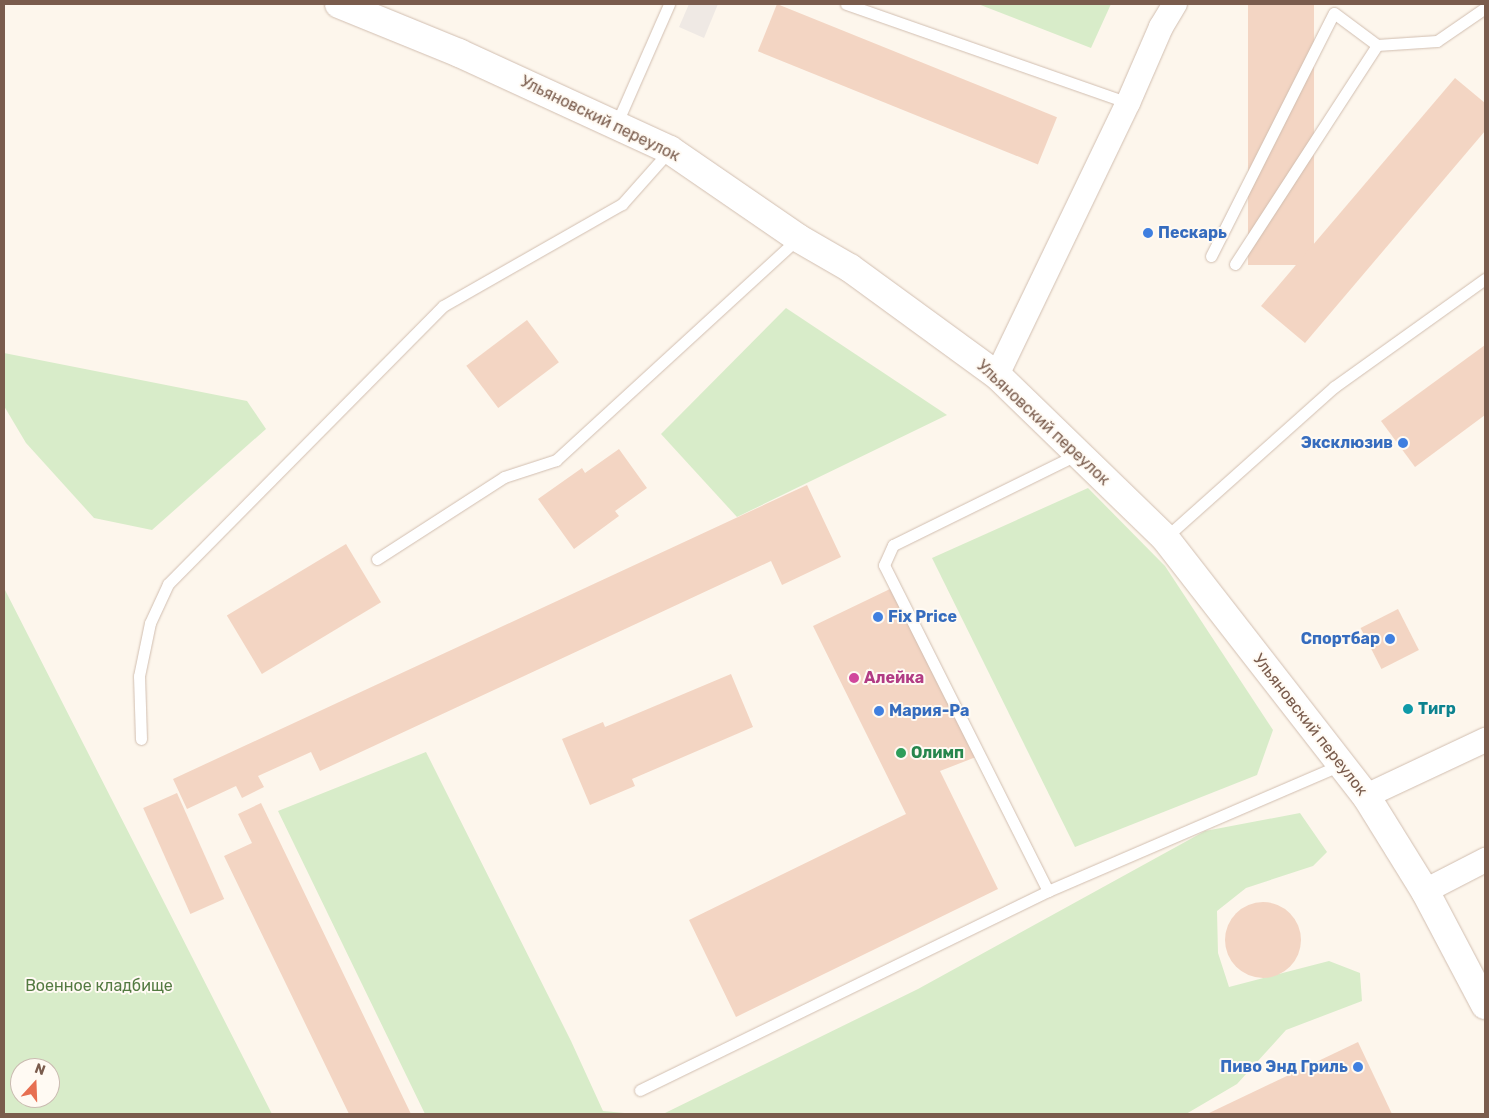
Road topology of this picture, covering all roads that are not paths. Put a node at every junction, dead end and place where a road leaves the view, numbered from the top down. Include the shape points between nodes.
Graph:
1 (339, 4) edge
2 (669, 4) edge
3 (846, 4) edge
4 (1175, 4) edge
5 (1485, 8) edge
6 (1377, 45) junction
7 (1128, 103) junction
8 (616, 125) junction
9 (670, 150) junction
10 (798, 238) junction
11 (1211, 256) dead end
12 (1235, 264) dead end
13 (1485, 279) edge
14 (997, 375) junction
15 (1078, 454) junction
16 (1165, 538) junction
17 (377, 559) dead end
18 (141, 739) dead end
19 (1485, 740) edge
20 (1341, 765) junction
21 (1366, 796) junction
22 (1485, 860) edge
23 (1048, 891) junction
24 (1425, 891) junction
25 (1485, 1005) edge
26 (640, 1090) dead end

1 - 8 main road, Ульяновский переулок via 459,52
2 - 8 lane
3 - 7 lane
4 - 7 street via 1161,27
5 - 6 lane via 1437,41
6 - 11 lane via 1334,13
6 - 12 lane
7 - 14 street
8 - 9 main road, Ульяновский переулок
9 - 10 main road, Ульяновский переулок
9 - 18 lane via 622,204 443,306 168,584 150,623 139,676
10 - 14 main road, Ульяновский переулок via 850,268
10 - 17 lane via 556,460 504,477
13 - 16 lane via 1334,387
14 - 15 main road, Ульяновский переулок
15 - 16 main road, Ульяновский переулок
15 - 23 lane via 893,545 884,565
16 - 20 main road, Ульяновский переулок
19 - 21 street
20 - 21 main road, Ульяновский переулок
20 - 23 lane
21 - 24 main road, Ульяновский переулок
22 - 24 street
23 - 26 lane
24 - 25 main road, Ульяновский переулок

